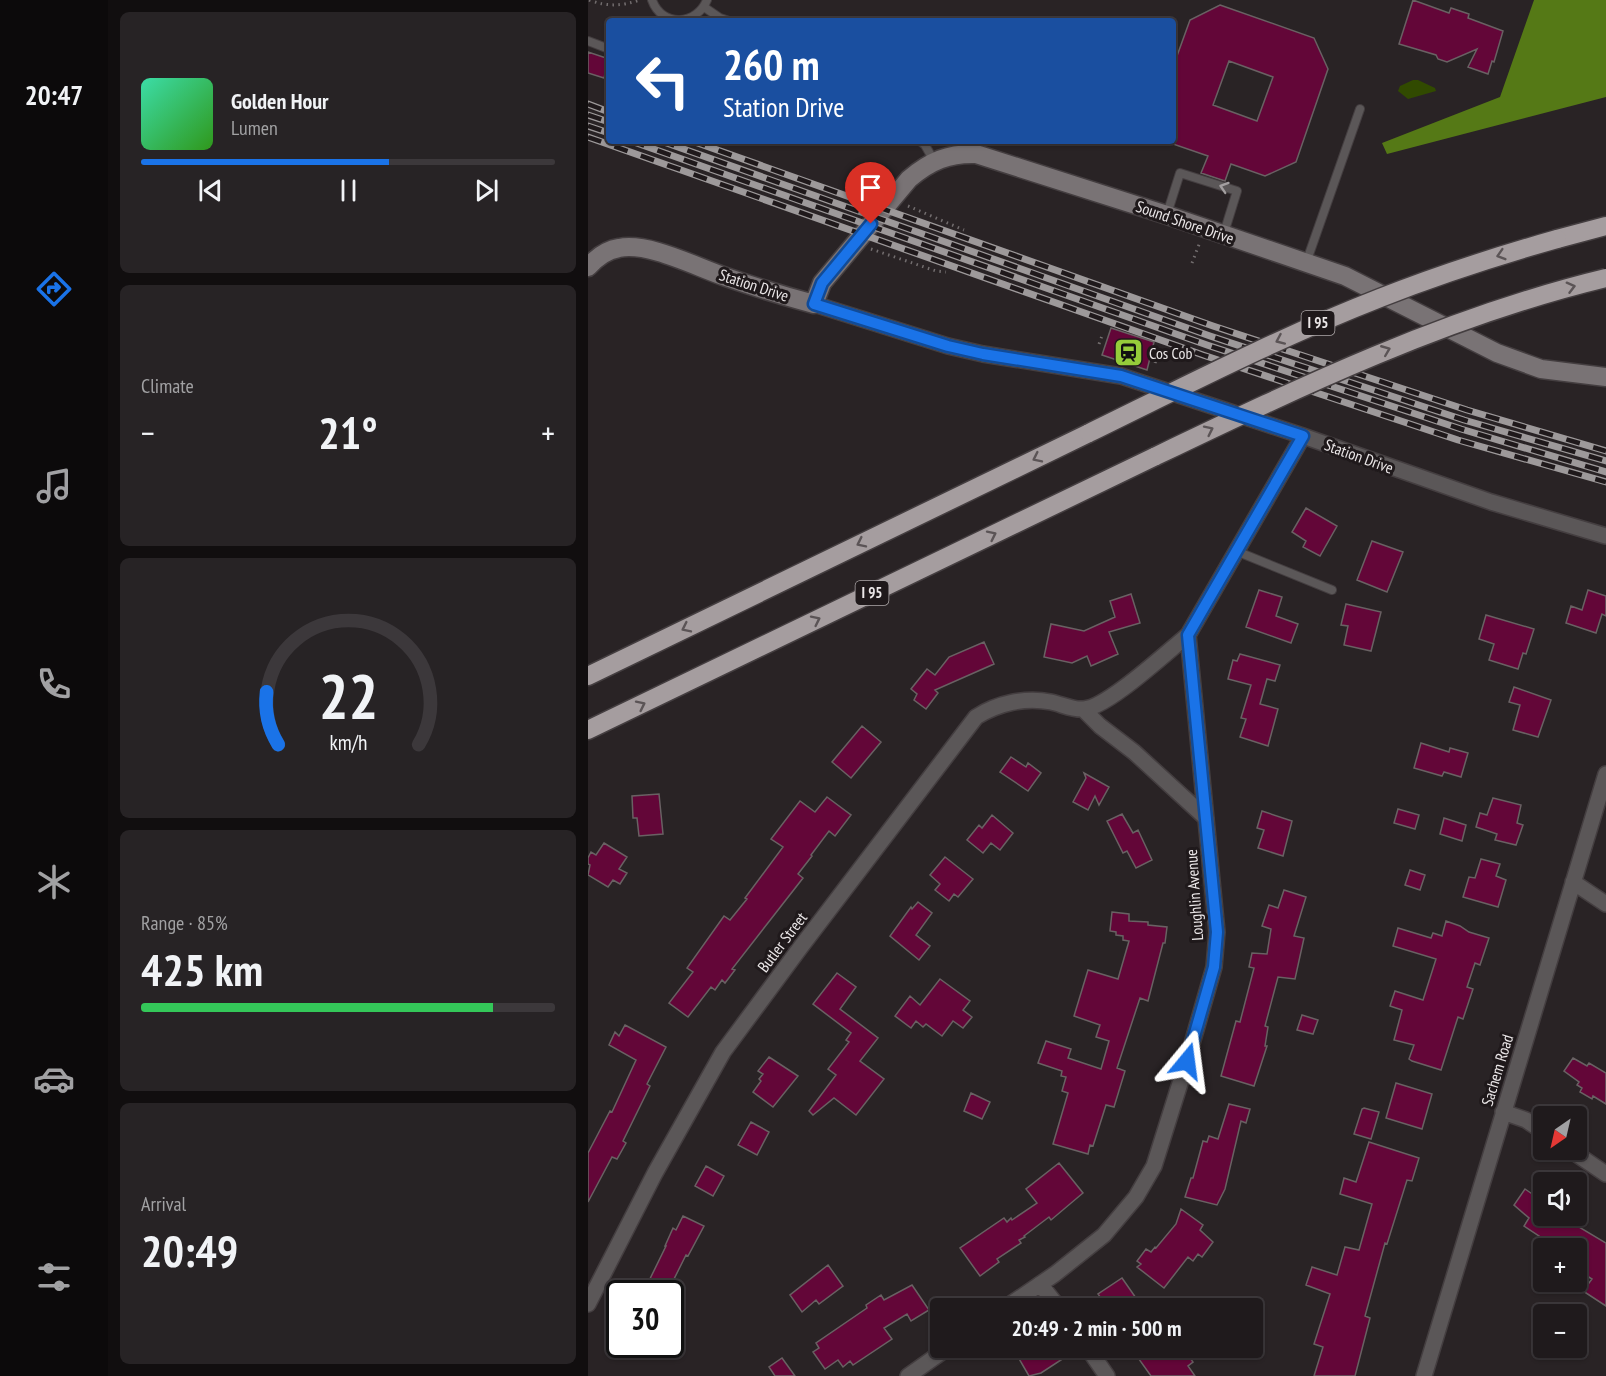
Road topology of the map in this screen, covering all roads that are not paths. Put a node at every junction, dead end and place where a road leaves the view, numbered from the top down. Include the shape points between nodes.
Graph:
1 (652, 0) edge
2 (706, 4) edge
3 (670, 18) edge
4 (691, 18) edge
5 (720, 18) edge
6 (588, 41) edge
7 (606, 48) edge
8 (1360, 108) dead end
9 (924, 144) edge
10 (934, 161) junction
11 (1167, 215) junction
12 (1606, 226) edge
13 (1223, 234) junction
14 (1306, 263) junction
15 (591, 264) edge
16 (1606, 278) edge
17 (814, 304) junction
18 (1606, 377) edge
19 (1303, 436) junction
20 (1606, 536) edge
21 (1236, 551) junction
22 (1332, 590) dead end
23 (1188, 635) junction
24 (588, 676) edge
25 (1084, 710) junction
26 (588, 730) edge
27 (1606, 774) edge
28 (1206, 818) junction
29 (1573, 882) junction
30 (1606, 904) edge
31 (1503, 1112) junction
32 (1533, 1125) edge
33 (1585, 1160) edge
34 (1606, 1174) edge
35 (1040, 1284) junction
36 (1020, 1298) edge
37 (1051, 1298) edge
38 (588, 1304) edge
39 (933, 1358) edge
40 (1095, 1358) edge
41 (908, 1376) edge
42 (1107, 1376) edge
43 (1424, 1376) edge

1 - 3 lane via 660,12
2 - 4 lane
2 - 5 lane
6 - 7 lane
8 - 14 lane
9 - 10 lane
10 - 11 main road, Sound Shore Drive via 961,154 985,156
10 - 17 main road, Sound Shore Drive via 901,188 822,283
11 - 13 main road, Sound Shore Drive
13 -> 11 lane via 1237,191 1180,173
12 -> 24 highway, I 95, bridge via 1438,276 1266,347
13 - 14 main road, Sound Shore Drive
14 - 18 main road, Sound Shore Drive via 1345,276 1497,353 1541,369
15 - 17 main road, Station Drive via 610,250 642,248
26 -> 16 highway, I 95, bridge via 1272,400 1387,349 1503,307
17 - 19 street, Station Drive via 948,346 1121,376
19 - 20 street, Station Drive via 1491,502
19 - 21 street
21 - 22 lane
21 - 23 street
23 - 25 street via 1131,683
23 - 28 street, Loughlin Avenue
25 - 28 street
25 - 38 street, Butler Street via 1031,700 1000,705 976,717 723,1052
27 - 29 street, Sachem Road
28 - 35 street, Loughlin Avenue via 1217,932 1214,967 1154,1166 1136,1197 1104,1235
29 - 30 street
29 - 31 street, Sachem Road
31 - 32 street
31 - 43 street, Sachem Road
33 - 34 street
35 - 36 street, Loughlin Avenue
35 - 37 street
39 - 41 street
40 - 42 street

